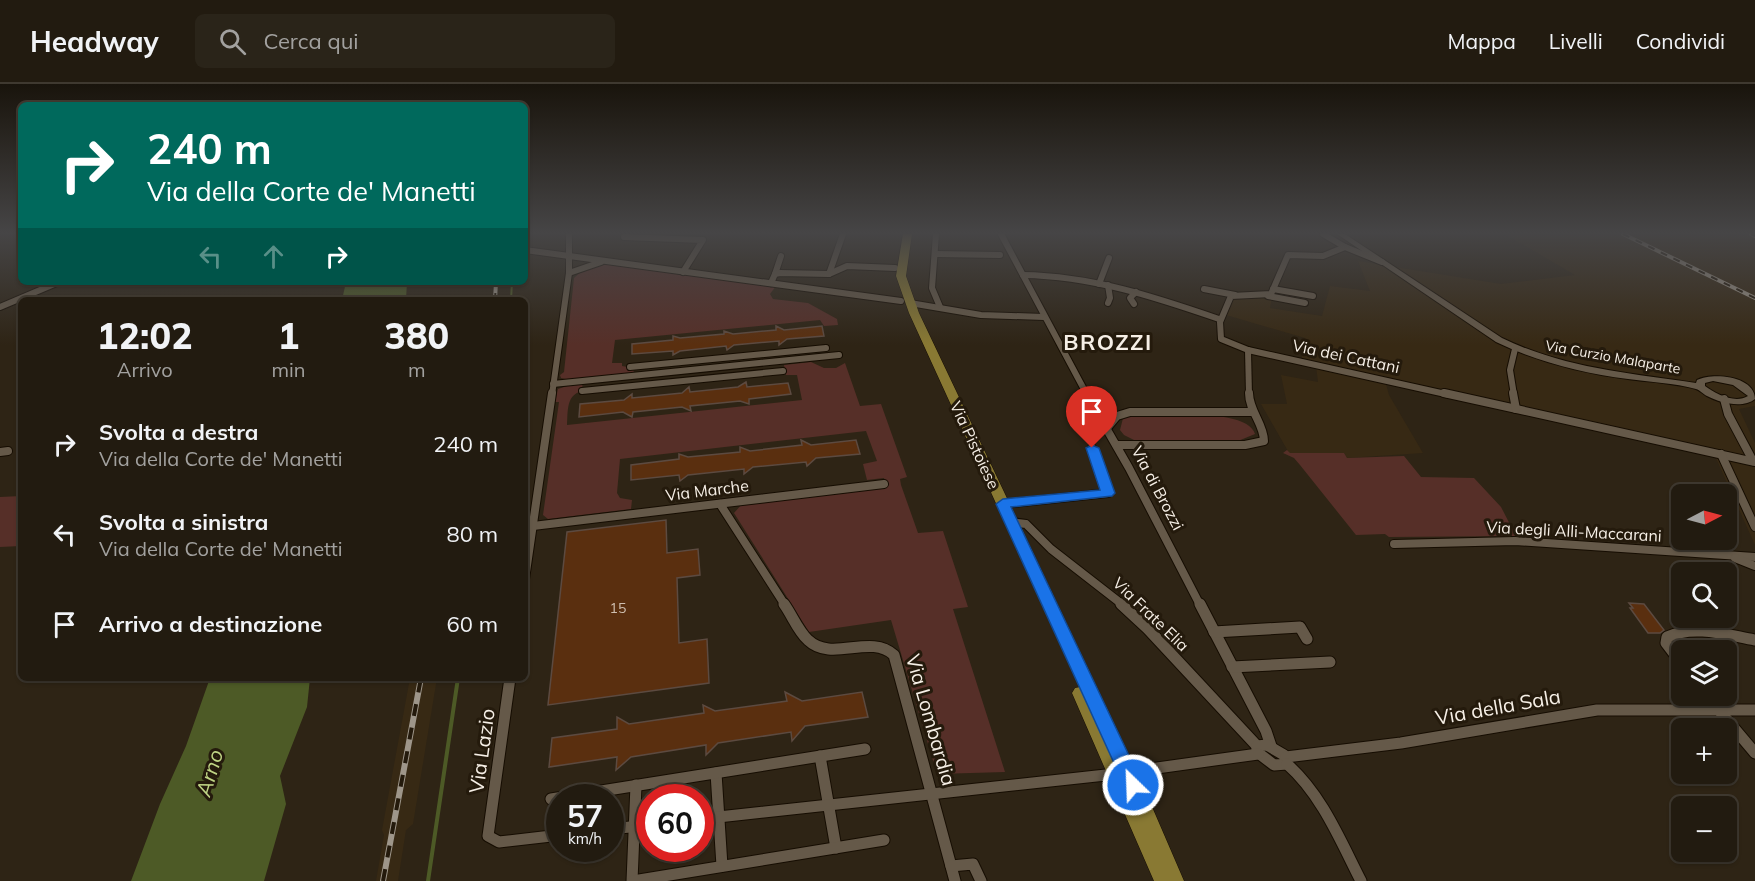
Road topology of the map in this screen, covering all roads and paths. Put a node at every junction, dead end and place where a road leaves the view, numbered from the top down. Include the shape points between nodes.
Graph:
1 (573, 271) edge
2 (678, 271) edge
3 (834, 271) edge
4 (895, 271) edge
5 (902, 271) edge
6 (933, 271) edge
7 (1020, 271) edge
8 (1104, 271) edge
9 (1282, 271) edge
10 (1396, 271) edge
11 (684, 272) joint
12 (569, 273) joint
13 (829, 273) joint
14 (775, 274) joint
15 (1023, 275) junction
16 (771, 283) junction
17 (1099, 284) junction
18 (52, 285) edge
19 (1108, 285) junction
20 (1273, 289) junction
21 (1204, 290) dead end
22 (1136, 292) junction
23 (1235, 295) junction
24 (1267, 295) junction
25 (1313, 296) dead end
26 (25, 297) edge
27 (18, 300) edge
28 (905, 302) junction
29 (1108, 303) dead end
30 (1305, 303) dead end
31 (1134, 304) dead end
32 (940, 307) junction
33 (0, 308) edge
34 (1044, 316) junction
35 (1219, 320) junction
36 (826, 348) dead end
37 (1515, 348) junction
38 (1248, 350) junction
39 (779, 352) junction
40 (839, 355) dead end
41 (733, 357) junction
42 (781, 361) junction
43 (683, 362) junction
44 (734, 366) junction
45 (630, 367) dead end
46 (684, 371) junction
47 (783, 371) dead end
48 (636, 376) junction
49 (735, 376) junction
50 (685, 381) junction
51 (553, 384) junction
52 (636, 386) junction
53 (1701, 387) junction
54 (582, 391) dead end
55 (1754, 396) edge
56 (1724, 399) junction
57 (1516, 409) junction
58 (1252, 412) junction
59 (1107, 428) junction
60 (1117, 445) junction
61 (1092, 448) dead end
62 (1721, 454) junction
63 (1754, 461) edge
64 (884, 484) dead end
65 (720, 504) junction
66 (1003, 504) junction
67 (1011, 522) junction
68 (533, 526) junction
69 (1755, 527) edge
70 (1394, 544) dead end
71 (1717, 554) junction
72 (1755, 556) edge
73 (528, 559) edge
74 (1755, 566) edge
75 (1214, 632) junction
76 (1307, 639) dead end
77 (1755, 640) edge
78 (1671, 650) edge
79 (1330, 662) dead end
80 (1232, 667) junction
81 (510, 681) edge
82 (1715, 706) edge
83 (1718, 710) junction
84 (1755, 710) edge
85 (1271, 746) junction
86 (865, 749) dead end
87 (1257, 750) junction
88 (1755, 753) edge
89 (820, 756) junction
90 (1287, 760) junction
91 (716, 773) junction
92 (1122, 773) junction
93 (643, 784) edge
94 (636, 785) joint
95 (624, 787) edge
96 (932, 793) junction
97 (828, 805) junction
98 (714, 817) edge
99 (718, 817) junction
100 (634, 826) junction
101 (624, 827) edge
102 (546, 837) edge
103 (884, 840) dead end
104 (836, 848) junction
105 (951, 866) junction
106 (722, 867) junction
107 (633, 881) edge
108 (955, 881) edge
109 (981, 881) edge
110 (1164, 881) edge
111 (1174, 881) edge
112 (1361, 881) edge

1 - 12 street
2 - 11 street
3 - 13 street
4 - 28 main road, Via Pistoiese via 895,283
5 - 28 main road, Via Pistoiese
6 - 32 street via 932,288
7 - 15 street, Via di Brozzi
8 - 17 street
9 - 20 street
10 - 37 street, Via Curzio Malaparte
11 - 16 street
12 - 51 street
13 - 14 street
14 - 16 street
15 - 17 street
15 - 34 street, Via di Brozzi
16 - 28 street
17 - 19 street
18 - 26 street
19 - 22 street
19 - 29 street
20 - 24 street
20 - 25 street
21 - 23 street
22 - 31 street via 1130,298
22 - 35 street
23 - 24 street
23 - 35 street
24 - 30 street
27 - 33 street
28 - 32 street
28 - 66 main road, Via Pistoiese
28 - 92 main road, Via Pistoiese via 1083,697
32 - 34 street via 981,315
34 - 59 street, Via di Brozzi
35 - 38 street, Via dei Cattani via 1221,339
36 - 39 street
37 - 53 street, Via Curzio Malaparte via 1558,363
37 - 57 street via 1510,369
38 - 57 street, Via dei Cattani
38 - 58 street
39 - 41 street
39 - 42 street
40 - 42 street
41 - 43 street
41 - 44 street
42 - 44 street
43 - 45 street
43 - 46 street
44 - 46 street
44 - 49 street
46 - 48 street
46 - 50 street
47 - 49 street
48 - 51 street
48 - 52 street
49 - 50 street
50 - 52 street
51 - 68 street
52 - 54 street
53 - 55 street via 1702,379 1719,378 1745,387
53 - 56 street
55 - 56 street via 1746,402
56 - 63 street, Via dei Cattani
57 - 62 street, Via dei Cattani
58 - 59 street via 1130,412 1119,415
58 - 60 street via 1265,436 1262,442
59 - 60 street, Via di Brozzi
60 - 75 street, Via di Brozzi
61 - 66 street via 1108,493
62 - 63 street, Via dei Cattani
62 - 69 street
64 - 65 street, Via Marche
65 - 68 street, Via Marche
65 - 96 street, Via Lombardia via 808,640 827,650 879,645 892,652
66 - 67 main road, Via Pistoiese
67 - 87 street, Via Frate Elia via 1026,524 1051,549 1111,594 1148,629
67 - 92 main road, Via Pistoiese
68 - 73 street
70 - 71 street, Via degli Alli-Maccarani via 1515,541
71 - 72 street, Via degli Alli-Maccarani
71 - 74 street, Via degli Alli-Maccarani
75 - 76 street via 1300,627
75 - 80 street, Via di Brozzi
77 - 78 street via 1673,633 1666,643
79 - 80 street
80 - 85 street, Via di Brozzi
81 - 102 street, Via Lazio via 488,836 499,842
82 - 83 street
83 - 84 street, Via della Sala
83 - 88 street
83 - 90 street, Via della Sala via 1597,710
85 - 87 street via 1261,744
85 - 90 street
86 - 89 street
87 - 90 street via 1275,765
87 - 92 street
89 - 91 street
89 - 97 street
90 - 112 street via 1311,789
91 - 93 street
91 - 99 street
92 - 96 street
92 - 110 main road, Via Pistoiese
92 - 111 main road, Via Pistoiese
94 - 95 street
94 - 100 street
96 - 97 street
96 - 105 street, Via Lombardia
97 - 99 street
97 - 104 street
98 - 99 street
99 - 106 street
100 - 101 street
100 - 107 street
103 - 104 street
104 - 106 street
105 - 108 street, Via Lombardia
105 - 109 street via 973,864
106 - 107 street

